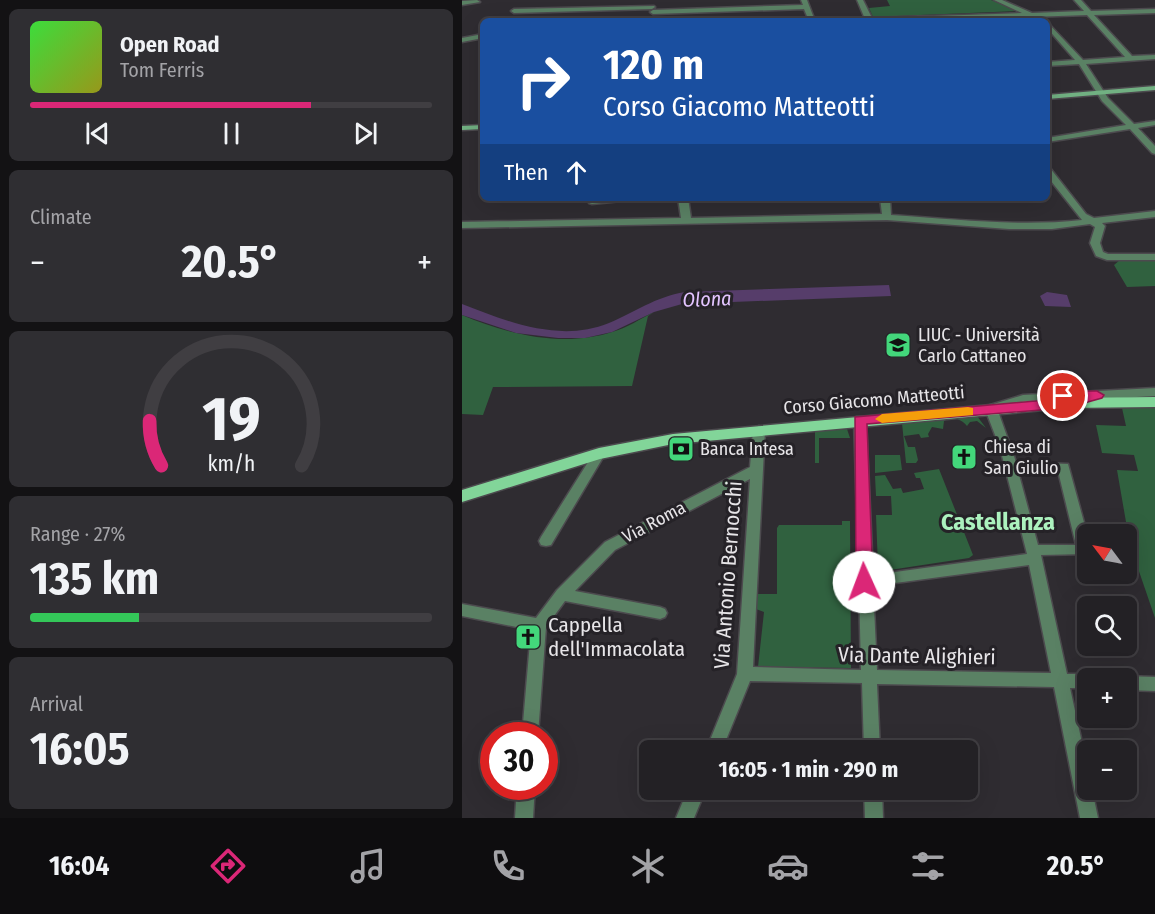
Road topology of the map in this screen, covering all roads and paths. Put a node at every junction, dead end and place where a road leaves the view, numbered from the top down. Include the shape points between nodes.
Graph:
1 (860, 0) edge
2 (997, 0) edge
3 (1080, 0) edge
4 (462, 3) edge
5 (477, 3) dead end
6 (805, 3) edge
7 (651, 6) edge
8 (514, 11) dead end
9 (1155, 11) edge
10 (1087, 13) junction
11 (1033, 15) junction
12 (811, 18) edge
13 (868, 18) edge
14 (980, 18) edge
15 (1038, 18) edge
16 (1050, 27) edge
17 (480, 37) edge
18 (462, 40) edge
19 (1155, 57) edge
20 (1131, 59) junction
21 (1081, 62) junction
22 (1050, 64) edge
23 (1155, 88) edge
24 (1103, 94) junction
25 (1050, 97) edge
26 (1155, 123) edge
27 (480, 126) edge
28 (1130, 127) junction
29 (462, 128) edge
30 (1050, 140) edge
31 (1155, 151) edge
32 (1050, 179) edge
33 (683, 201) edge
34 (885, 201) edge
35 (1155, 214) edge
36 (887, 217) junction
37 (686, 219) junction
38 (1094, 222) junction
39 (462, 225) edge
40 (1155, 257) edge
41 (1155, 392) edge
42 (1097, 395) junction
43 (1155, 402) edge
44 (1066, 403) junction
45 (991, 409) junction
46 (860, 420) junction
47 (759, 430) junction
48 (599, 454) junction
49 (1011, 466) junction
50 (758, 469) junction
51 (462, 496) edge
52 (546, 541) dead end
53 (1034, 554) junction
54 (864, 582) junction
55 (562, 594) junction
56 (462, 610) edge
57 (660, 613) dead end
58 (539, 625) junction
59 (745, 674) junction
60 (870, 675) junction
61 (1061, 680) junction
62 (1077, 681) edge
63 (1137, 683) edge
64 (1155, 684) edge
65 (531, 722) edge
66 (718, 740) edge
67 (872, 740) edge
68 (525, 800) edge
69 (692, 800) edge
70 (873, 800) edge
71 (524, 818) edge
72 (685, 818) edge
73 (874, 818) edge
74 (1089, 818) edge

1 - 13 street
2 - 11 street
3 - 10 street
4 - 5 street
6 - 7 street
6 - 12 street
7 - 8 street
9 - 10 street
10 - 11 street
10 - 20 street
11 - 14 street
11 - 15 street
16 - 21 street
17 - 18 street
19 - 20 street
20 - 21 street
21 - 22 street
21 - 24 street
23 - 24 street
24 - 25 street
24 - 28 street
26 - 28 street
27 - 29 street
28 - 30 street
28 - 31 street
32 - 38 street via 1083,216
33 - 37 street
34 - 36 street
35 - 38 street
36 - 37 street
36 - 38 street via 1009,226
37 - 39 street
38 - 40 street via 1101,228 1095,243 1100,255
41 - 42 street
42 - 44 street
42 - 45 street via 1023,399
43 - 44 main road, Corso Giacomo Matteotti
44 - 45 main road, Corso Giacomo Matteotti
45 - 46 main road, Corso Giacomo Matteotti
45 - 49 street
46 - 47 main road, Corso Giacomo Matteotti
46 - 54 street
47 - 48 main road, Corso Giacomo Matteotti via 673,438
47 - 50 street, Via Antonio Bernocchi
48 - 51 main road, Corso Giacomo Matteotti
48 - 52 street
49 - 53 street
49 - 53 street via 1063,467 1084,550
50 - 55 street, Via Roma via 610,546
50 - 59 street, Via Antonio Bernocchi
53 - 54 street
53 - 61 street
54 - 60 street
55 - 57 street
55 - 58 street, Via Roma
56 - 58 street
58 - 65 street
59 - 60 street, Via Dante Alighieri
59 - 66 street, Via Antonio Bernocchi
60 - 61 street, Via Dante Alighieri
60 - 67 street
61 - 62 street, Via Dante Alighieri
61 - 74 street
63 - 64 street
68 - 71 street
69 - 72 street
70 - 73 street

